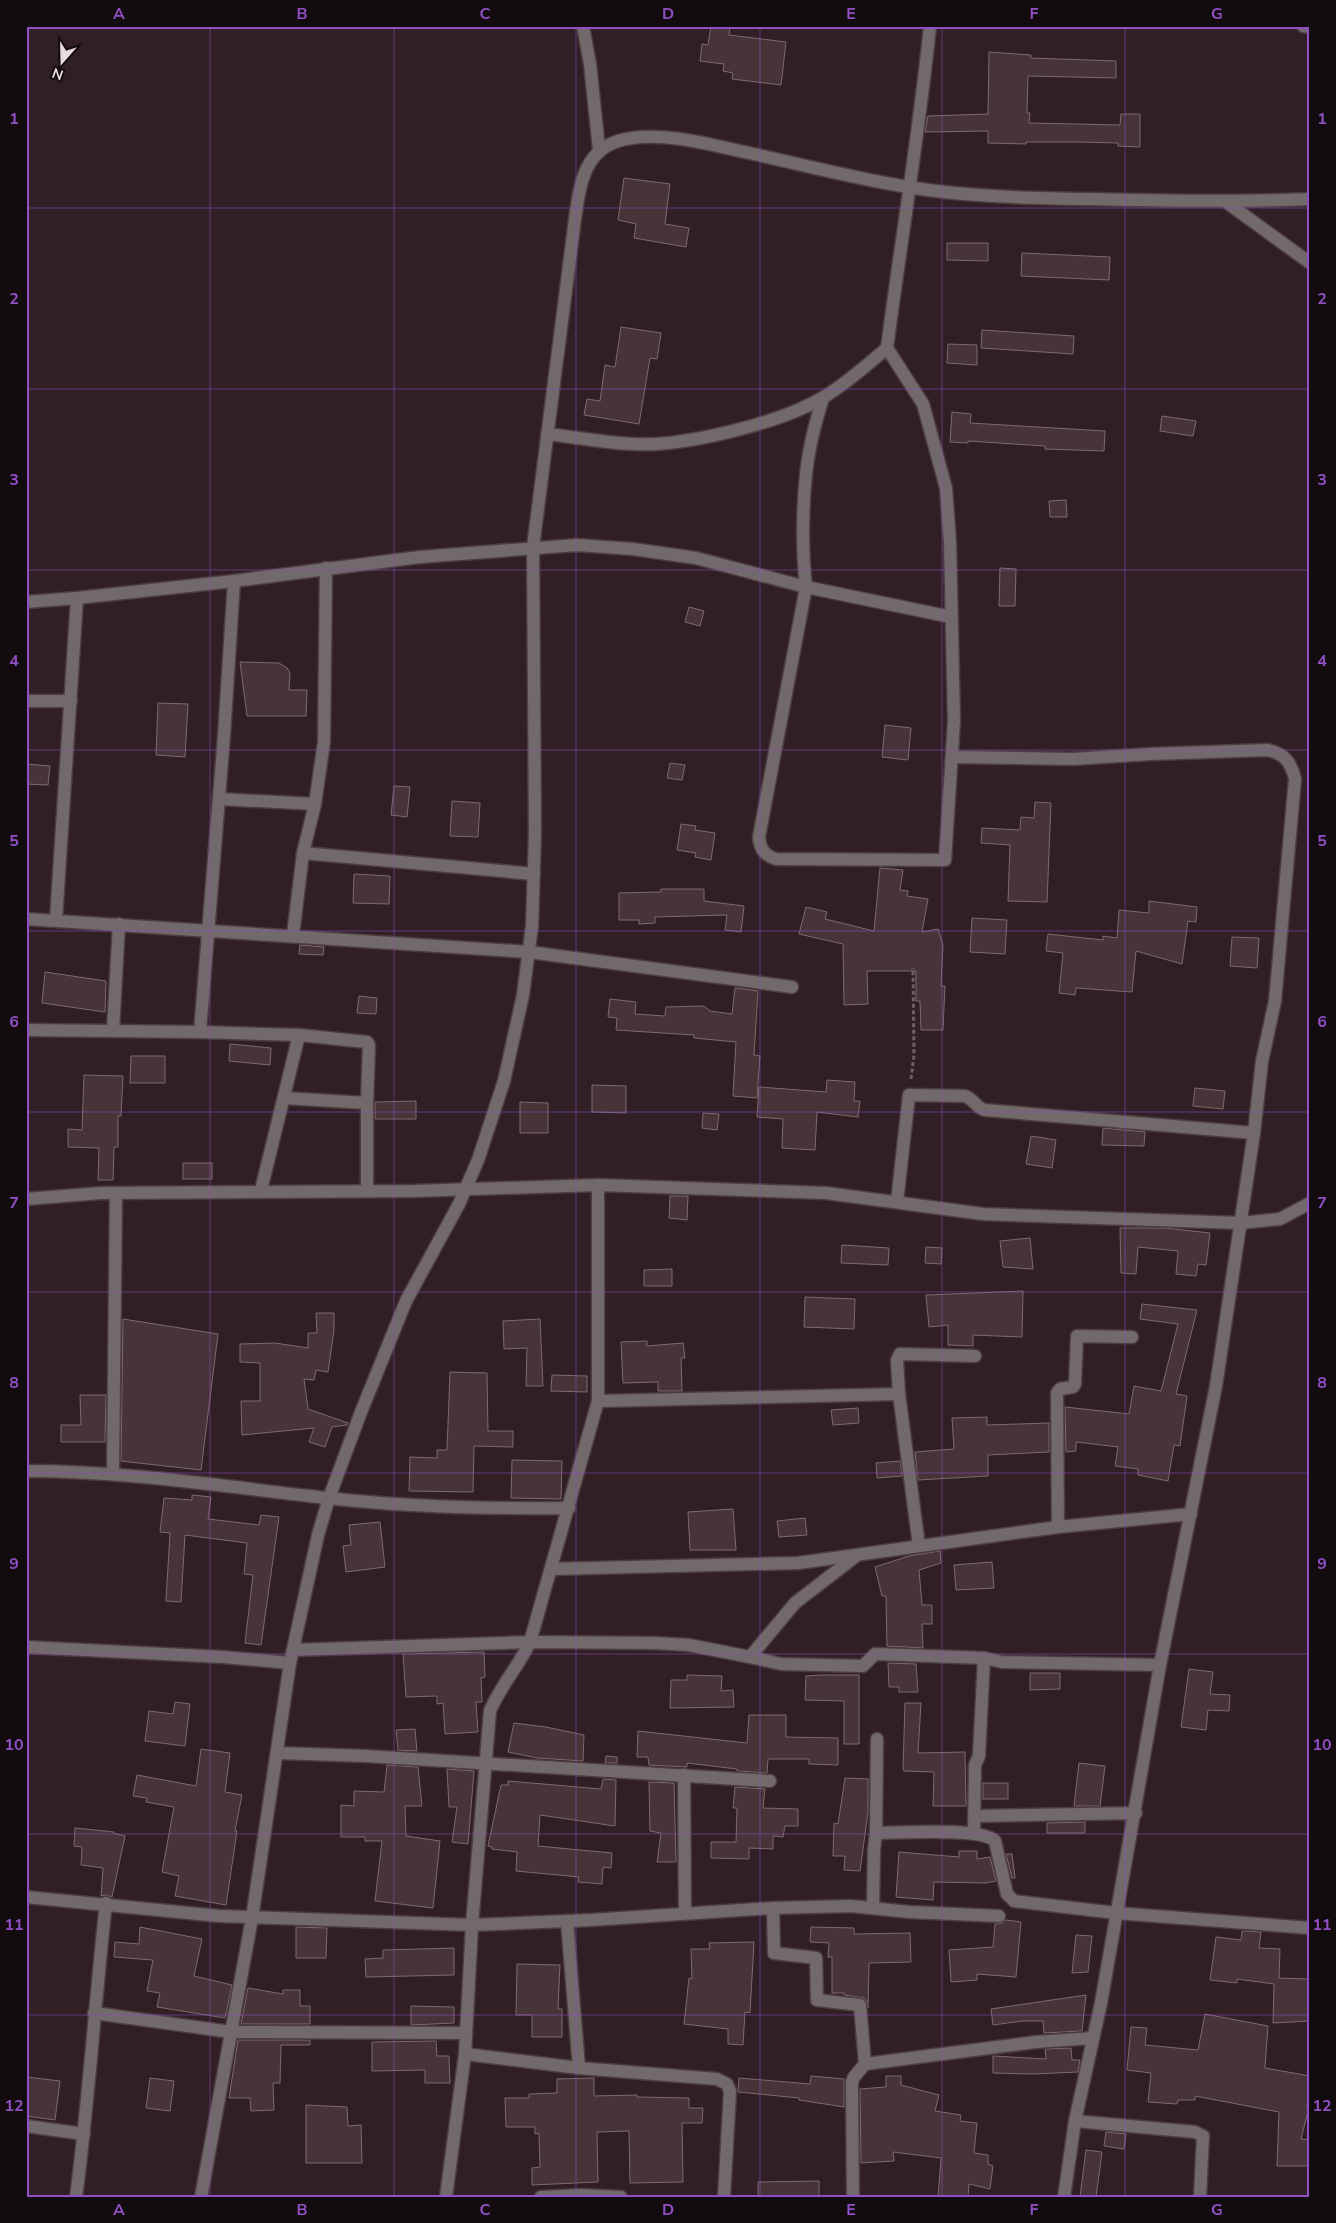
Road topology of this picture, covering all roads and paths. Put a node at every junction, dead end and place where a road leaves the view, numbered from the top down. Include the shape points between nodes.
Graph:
1 (583, 26) edge
2 (930, 26) edge
3 (1303, 26) edge
4 (1310, 27) edge
5 (599, 149) junction
6 (909, 187) junction
7 (1310, 200) edge
8 (1226, 202) junction
9 (1310, 263) edge
10 (887, 348) junction
11 (823, 398) junction
12 (547, 434) junction
13 (533, 547) junction
14 (326, 568) junction
15 (234, 581) junction
16 (806, 587) junction
17 (77, 598) junction
18 (26, 602) edge
19 (951, 617) junction
20 (26, 701) edge
21 (71, 701) junction
22 (952, 757) junction
23 (219, 799) junction
24 (315, 804) junction
25 (304, 853) junction
26 (534, 874) junction
27 (26, 919) edge
28 (56, 920) junction
29 (119, 924) junction
30 (208, 930) junction
31 (293, 935) junction
32 (529, 952) junction
33 (913, 968) dead end
34 (792, 987) dead end
35 (26, 1030) edge
36 (113, 1030) junction
37 (200, 1032) junction
38 (299, 1035) junction
39 (910, 1095) junction
40 (284, 1098) junction
41 (367, 1103) junction
42 (1254, 1134) junction
43 (598, 1185) junction
44 (467, 1188) junction
45 (261, 1190) junction
46 (367, 1190) junction
47 (116, 1192) junction
48 (26, 1199) edge
49 (897, 1202) junction
50 (1310, 1203) edge
51 (1241, 1223) junction
52 (1132, 1337) dead end
53 (975, 1356) dead end
54 (899, 1394) junction
55 (598, 1401) junction
56 (26, 1471) edge
57 (113, 1473) junction
58 (329, 1498) junction
59 (569, 1508) junction
60 (1191, 1514) junction
61 (1058, 1527) junction
62 (919, 1546) junction
63 (858, 1554) junction
64 (552, 1569) junction
65 (530, 1642) junction
66 (26, 1647) edge
67 (293, 1650) junction
68 (750, 1657) junction
69 (984, 1658) junction
70 (290, 1663) junction
71 (1160, 1665) junction
72 (877, 1739) dead end
73 (277, 1753) junction
74 (484, 1763) junction
75 (684, 1776) junction
76 (770, 1781) dead end
77 (1136, 1813) junction
78 (974, 1816) junction
79 (974, 1832) junction
80 (876, 1833) junction
81 (26, 1896) edge
82 (106, 1903) junction
83 (773, 1908) junction
84 (873, 1908) junction
85 (685, 1913) junction
86 (1116, 1913) junction
87 (999, 1916) dead end
88 (252, 1918) junction
89 (567, 1921) junction
90 (472, 1925) junction
91 (1310, 1928) edge
92 (94, 2013) junction
93 (231, 2032) junction
94 (466, 2034) junction
95 (1093, 2038) junction
96 (465, 2054) junction
97 (865, 2064) junction
98 (579, 2068) junction
99 (1075, 2121) junction
100 (26, 2126) edge
101 (84, 2134) junction
102 (76, 2197) edge
103 (201, 2197) edge
104 (446, 2197) edge
105 (541, 2197) edge
106 (621, 2197) edge
107 (724, 2197) edge
108 (853, 2197) edge
109 (1064, 2197) edge
110 (1200, 2197) edge

1 - 5 street
2 - 6 street
3 - 4 street
5 - 6 street via 640,137 688,141
5 - 12 street via 582,180 578,200
6 - 8 street via 1018,197
6 - 10 street
7 - 8 street
8 - 9 street
10 - 11 street
10 - 19 street via 923,404 938,450 946,488
11 - 12 street via 776,418 681,441 634,444
11 - 16 street via 811,440 807,476 803,555
12 - 13 street
13 - 14 street
13 - 16 street via 577,545 696,558
13 - 26 street
14 - 15 street
14 - 24 street via 324,742
15 - 17 street
15 - 23 street
16 - 19 street
16 - 22 street via 759,837 760,847 767,856 782,859 945,860
17 - 18 street
17 - 21 street
19 - 22 street
20 - 21 street
21 - 28 street
22 - 42 street via 1073,759 1267,750 1279,752 1287,760 1295,779 1275,1000 1262,1061
23 - 24 street
23 - 30 street
24 - 25 street
25 - 26 street
25 - 31 street
26 - 32 street
27 - 28 street
28 - 29 street
29 - 30 street
29 - 36 street
30 - 31 street
30 - 37 street
31 - 32 street
32 - 34 street
32 - 44 street via 504,1082
33 - 39 path via 914,1055
35 - 36 street
36 - 37 street
37 - 38 street
38 - 40 street
38 - 41 street via 367,1042
39 - 42 street via 968,1096 985,1110
39 - 49 street
40 - 41 street
40 - 45 street
41 - 46 street
42 - 51 street
43 - 44 street
43 - 49 street via 826,1193
43 - 55 street
44 - 46 street
44 - 58 street via 406,1301
45 - 46 street
45 - 47 street
47 - 48 street
47 - 57 street
49 - 51 street via 1009,1216
50 - 51 street via 1280,1220
51 - 60 street via 1216,1386
52 - 61 street via 1078,1335 1076,1338 1075,1384 1073,1388 1060,1388 1058,1393
53 - 54 street via 900,1354 896,1360
54 - 55 street
54 - 62 street
55 - 59 street
56 - 57 street
57 - 58 street
58 - 59 street via 432,1507
58 - 67 street via 306,1582
59 - 64 street
60 - 61 street
60 - 71 street
61 - 62 street
62 - 63 street
63 - 64 street via 783,1563
63 - 68 street via 795,1603
64 - 65 street
65 - 67 street
65 - 68 street via 681,1644
65 - 74 street via 494,1700
66 - 70 street
67 - 70 street
68 - 69 street via 781,1664 863,1666 875,1654
69 - 71 street via 1002,1662
69 - 78 street
70 - 73 street
71 - 77 street
72 - 80 street
73 - 74 street
73 - 88 street
74 - 75 street
74 - 90 street
75 - 76 street
75 - 85 street
77 - 78 street
77 - 86 street
78 - 79 street
79 - 80 street
79 - 86 street via 995,1841 1009,1899
80 - 84 street
81 - 82 street
82 - 88 street
82 - 92 street
83 - 84 street
83 - 85 street
83 - 97 street via 774,1953 816,1958 817,2000 860,2005
84 - 87 street
85 - 89 street
86 - 91 street
86 - 95 street
88 - 90 street
88 - 93 street
89 - 90 street
89 - 98 street
90 - 94 street
92 - 93 street
92 - 101 street
93 - 94 street
93 - 103 street
94 - 96 street
95 - 97 street
95 - 99 street
96 - 98 street
96 - 104 street
97 - 108 street via 852,2082
98 - 107 street via 717,2080 727,2084 730,2091
99 - 109 street
99 - 110 street via 1195,2132 1202,2136
100 - 101 street
101 - 102 street
105 - 106 street

